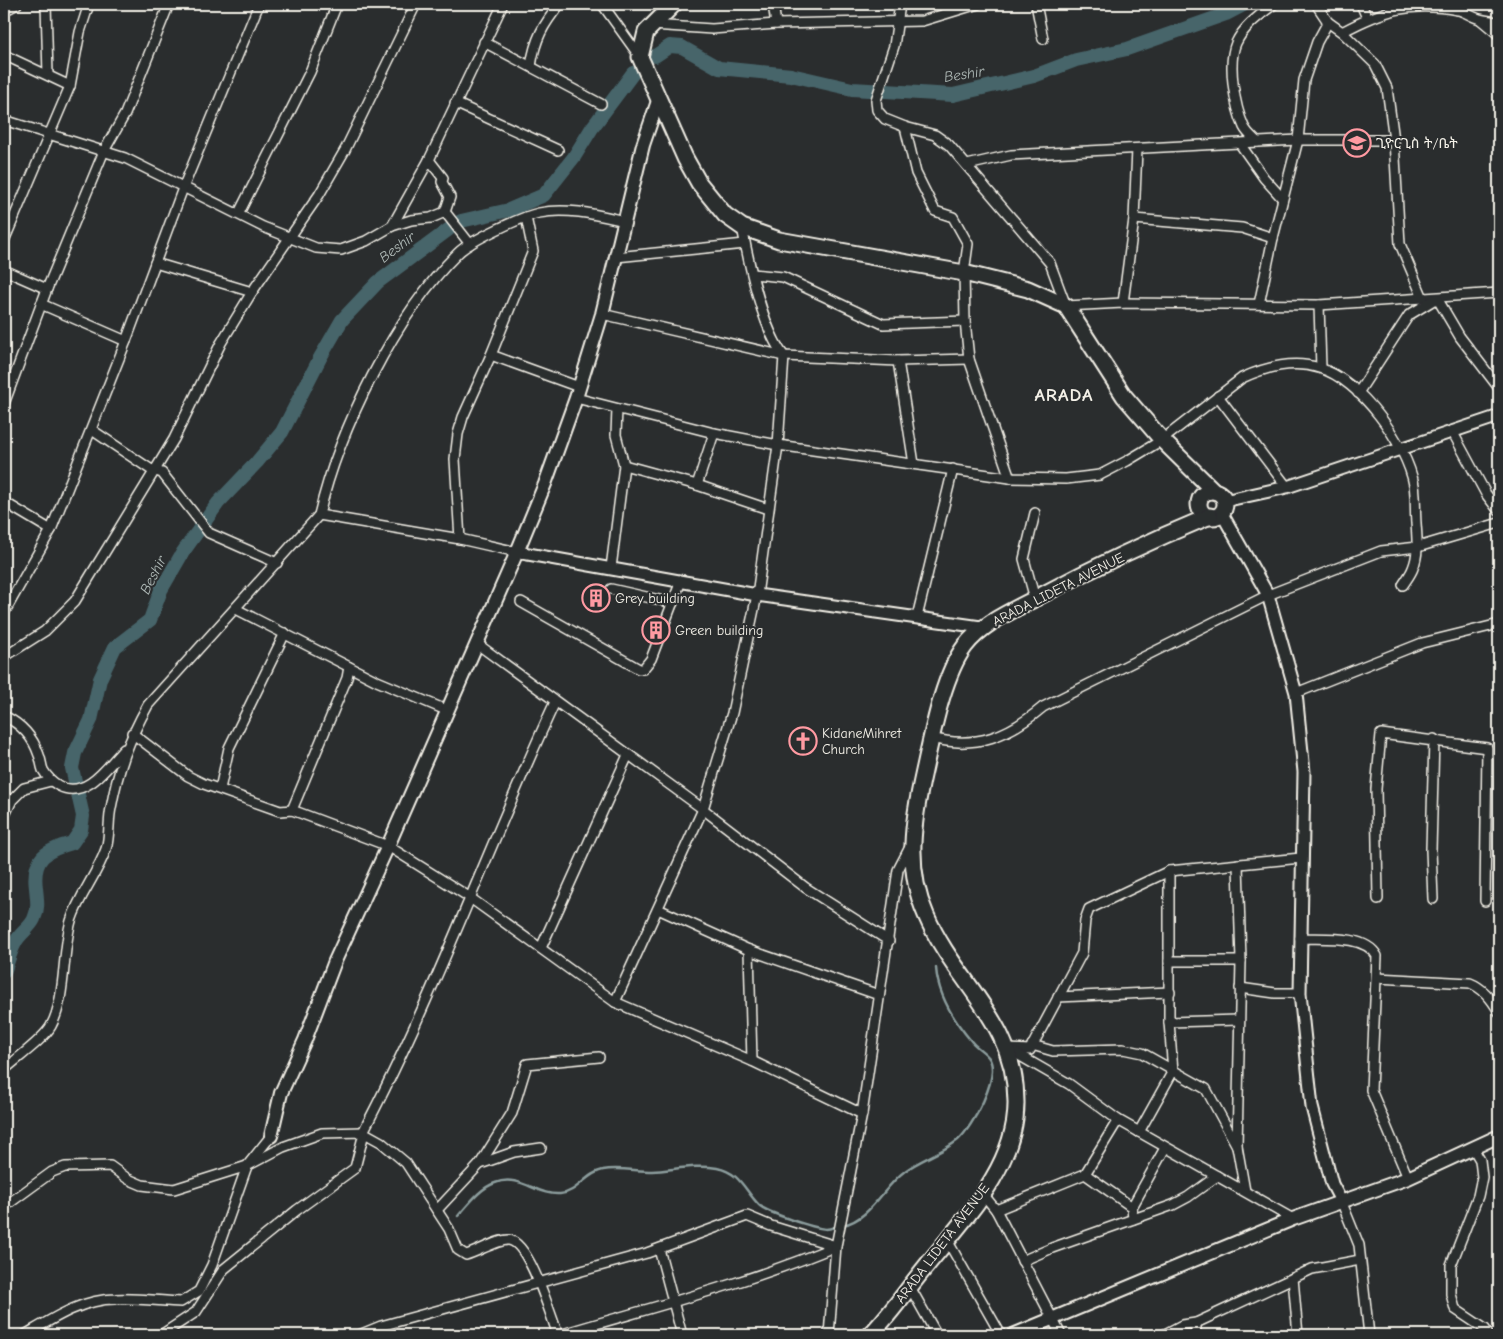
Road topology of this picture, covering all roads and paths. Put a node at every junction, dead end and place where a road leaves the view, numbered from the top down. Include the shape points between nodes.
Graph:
1 (17, 4) edge
2 (46, 4) edge
3 (90, 4) edge
4 (169, 4) edge
5 (259, 4) edge
6 (337, 4) edge
7 (416, 4) edge
8 (503, 4) edge
9 (560, 4) edge
10 (602, 4) edge
11 (674, 4) edge
12 (773, 4) edge
13 (900, 4) edge
14 (978, 4) edge
15 (1036, 4) edge
16 (1274, 4) edge
17 (1316, 4) edge
18 (1361, 4) edge
19 (1424, 4) edge
20 (4, 11) edge
21 (1367, 18) junction
22 (1481, 20) junction
23 (899, 22) junction
24 (1328, 22) junction
25 (1499, 22) edge
26 (776, 24) junction
27 (652, 25) junction
28 (1342, 32) junction
29 (1499, 34) edge
30 (1043, 38) dead end
31 (484, 42) junction
32 (4, 55) edge
33 (640, 57) junction
34 (531, 66) junction
35 (48, 75) junction
36 (70, 86) junction
37 (658, 101) junction
38 (456, 103) junction
39 (602, 104) dead end
40 (4, 120) edge
41 (905, 127) junction
42 (48, 135) junction
43 (1298, 140) junction
44 (1394, 140) junction
45 (1257, 142) junction
46 (1240, 144) junction
47 (1137, 149) junction
48 (558, 150) dead end
49 (104, 151) junction
50 (429, 160) junction
51 (967, 165) junction
52 (183, 188) junction
53 (1282, 198) junction
54 (445, 212) junction
55 (239, 213) junction
56 (526, 218) junction
57 (1134, 219) junction
58 (625, 221) junction
59 (392, 226) junction
60 (742, 227) junction
61 (1273, 238) junction
62 (290, 239) junction
63 (4, 240) edge
64 (470, 244) junction
65 (745, 244) junction
66 (616, 257) junction
67 (155, 263) junction
68 (4, 270) edge
69 (964, 273) junction
70 (753, 274) junction
71 (47, 290) junction
72 (252, 292) junction
73 (1499, 293) edge
74 (1423, 298) junction
75 (1437, 298) junction
76 (1124, 303) junction
77 (41, 304) junction
78 (1259, 304) junction
79 (1319, 305) junction
80 (1066, 306) junction
81 (602, 314) junction
82 (965, 321) junction
83 (126, 341) junction
84 (491, 355) junction
85 (784, 356) junction
86 (969, 359) junction
87 (898, 361) junction
88 (1321, 368) junction
89 (1499, 388) edge
90 (577, 392) junction
91 (6, 393) edge
92 (1358, 393) junction
93 (1218, 396) junction
94 (4, 404) edge
95 (617, 408) junction
96 (1499, 416) edge
97 (92, 430) junction
98 (1452, 431) junction
99 (714, 433) junction
100 (1162, 440) junction
101 (778, 445) junction
102 (1402, 450) junction
103 (914, 464) junction
104 (624, 465) junction
105 (953, 469) junction
106 (1190, 469) junction
107 (155, 471) junction
108 (1010, 478) junction
109 (697, 485) junction
110 (1287, 487) junction
111 (1199, 501) junction
112 (4, 502) edge
113 (1218, 505) junction
114 (768, 509) junction
115 (1499, 511) edge
116 (1034, 513) dead end
117 (319, 515) junction
118 (1499, 523) edge
119 (51, 530) junction
120 (1176, 530) junction
121 (460, 539) junction
122 (1418, 547) junction
123 (517, 552) junction
124 (277, 563) junction
125 (611, 568) junction
126 (681, 581) junction
127 (1403, 585) dead end
128 (611, 589) dead end
129 (757, 595) junction
130 (1268, 595) junction
131 (1035, 599) junction
132 (521, 602) dead end
133 (673, 603) junction
134 (236, 609) junction
135 (4, 613) edge
136 (916, 617) junction
137 (1499, 624) edge
138 (981, 627) junction
139 (285, 633) junction
140 (476, 643) junction
141 (4, 657) edge
142 (350, 667) junction
143 (1296, 693) junction
144 (555, 702) junction
145 (446, 710) junction
146 (4, 716) edge
147 (132, 733) junction
148 (932, 738) junction
149 (1434, 739) junction
150 (126, 748) junction
151 (628, 755) junction
152 (51, 781) junction
153 (220, 789) junction
154 (703, 809) junction
155 (292, 810) junction
156 (4, 817) edge
157 (911, 844) junction
158 (388, 846) junction
159 (1301, 858) junction
160 (1238, 864) junction
161 (1168, 871) junction
162 (469, 897) junction
163 (1378, 899) dead end
164 (1432, 899) dead end
165 (1485, 901) dead end
166 (658, 909) junction
167 (1300, 938) junction
168 (889, 941) junction
169 (541, 948) junction
170 (749, 950) junction
171 (1169, 961) junction
172 (1241, 961) junction
173 (1377, 978) junction
174 (1240, 988) junction
175 (1170, 992) junction
176 (1300, 993) junction
177 (879, 995) junction
178 (1058, 997) junction
179 (615, 1002) junction
180 (1499, 1012) edge
181 (1239, 1020) junction
182 (1169, 1022) junction
183 (1032, 1045) junction
184 (1008, 1049) junction
185 (599, 1057) dead end
186 (752, 1061) junction
187 (4, 1070) edge
188 (1172, 1071) junction
189 (862, 1114) junction
190 (1118, 1120) junction
191 (364, 1132) junction
192 (1139, 1132) junction
193 (271, 1136) joint
194 (1499, 1136) edge
195 (1237, 1146) junction
196 (541, 1148) dead end
197 (1165, 1148) junction
198 (1473, 1148) junction
199 (480, 1164) junction
200 (248, 1166) junction
201 (1085, 1174) junction
202 (1218, 1176) junction
203 (1408, 1178) junction
204 (1245, 1191) junction
205 (983, 1194) junction
206 (1342, 1203) junction
207 (4, 1207) edge
208 (1132, 1207) junction
209 (437, 1210) junction
210 (996, 1210) junction
211 (1133, 1218) junction
212 (1293, 1219) junction
213 (946, 1240) junction
214 (836, 1246) junction
215 (659, 1249) junction
216 (1360, 1260) junction
217 (1022, 1261) junction
218 (1293, 1278) junction
219 (539, 1283) junction
220 (910, 1287) junction
221 (674, 1302) junction
222 (1052, 1320) junction
223 (1196, 1324) junction
224 (25, 1335) edge
225 (161, 1335) edge
226 (359, 1335) edge
227 (559, 1335) edge
228 (682, 1335) edge
229 (829, 1335) edge
230 (870, 1335) edge
231 (936, 1335) edge
232 (1001, 1335) edge
233 (1013, 1335) edge
234 (1061, 1335) edge
235 (1163, 1335) edge
236 (1196, 1335) edge
237 (1298, 1335) edge
238 (1369, 1335) edge
239 (1488, 1335) edge

1 - 20 street
2 - 35 street
3 - 36 street via 80,32
4 - 49 street via 125,114
5 - 52 street
6 - 55 street via 310,72
7 - 62 street via 345,150
8 - 31 street
9 - 34 street via 535,41
10 - 33 street
11 - 27 highway
12 - 26 street
13 - 23 street
14 - 23 street via 922,22
15 - 30 street
16 - 45 street via 1248,25 1236,44 1232,62 1241,119 1245,130
17 - 24 street
18 - 21 street
19 - 21 street via 1394,8
19 - 22 street via 1460,11
21 - 28 street
22 - 25 street
22 - 29 street
23 - 26 street
23 - 41 street via 876,100 881,116
24 - 28 street
24 - 43 street via 1317,42 1304,80
26 - 27 street via 712,29
27 - 33 highway via 646,32
28 - 44 street via 1375,64 1387,88
31 - 34 street
31 - 38 street
32 - 35 street
33 - 37 highway
34 - 39 street
35 - 36 street
36 - 42 street
37 - 58 main road via 642,145
37 - 60 highway via 698,183 725,215
38 - 48 street
38 - 50 street
40 - 42 street
41 - 51 street via 935,135
41 - 69 street via 916,173 936,211 953,217 968,244
42 - 49 street
42 - 63 street
43 - 44 street
43 - 45 street
43 - 53 street
44 - 74 street via 1400,244
45 - 46 street
46 - 47 street
46 - 53 street
47 - 51 street via 1011,155
47 - 57 street
49 - 52 street via 125,158
49 - 71 street
50 - 54 street via 443,178 450,197
50 - 59 street
51 - 80 street via 1050,263
52 - 55 street
52 - 67 street
53 - 61 street
54 - 59 street
54 - 64 street
55 - 62 street
56 - 58 street via 539,213 564,212 589,213
56 - 64 street
56 - 84 street via 533,251
57 - 61 street via 1242,228
57 - 76 street
58 - 66 main road
59 - 62 street via 366,241 341,250 316,248
60 - 65 street
60 - 69 highway via 779,240
61 - 78 street
62 - 72 street
64 - 117 street via 431,283 392,342 357,407 327,481
65 - 66 street
65 - 70 street
66 - 81 main road
67 - 72 street
67 - 83 street
68 - 71 street
69 - 80 highway via 1028,289
69 - 82 street
70 - 82 street via 778,276 797,283 883,324
70 - 85 street via 774,344
71 - 77 street
72 - 107 street via 221,343
73 - 75 street
74 - 75 street
74 - 79 street
75 - 89 street via 1460,337
75 - 92 street via 1409,315
76 - 78 street
76 - 80 street
77 - 83 street
77 - 91 street
78 - 79 street
79 - 88 street
80 - 100 highway via 1124,396
81 - 85 street
81 - 90 main road
82 - 86 street
83 - 97 street
84 - 90 street
84 - 121 street via 458,434 455,459
85 - 87 street
85 - 101 street
86 - 87 street
86 - 108 street
87 - 103 street
88 - 92 street via 1344,380
88 - 93 street via 1301,364 1269,368 1242,378
90 - 95 street
90 - 123 main road
91 - 94 street
92 - 102 street
93 - 100 street
93 - 110 street
95 - 99 street
95 - 104 street via 616,436
96 - 98 street
97 - 107 street
97 - 119 street
98 - 102 street
98 - 115 street via 1486,494
99 - 101 street
99 - 109 street
100 - 106 highway
100 - 108 street via 1100,475 1066,479
101 - 103 street
101 - 114 street
102 - 110 street
102 - 122 street via 1414,484
103 - 105 street
104 - 109 street
104 - 125 street
105 - 108 street
105 - 136 street
106 - 111 highway
106 - 113 highway
107 - 124 street via 162,473 209,533
107 - 141 street via 75,601 46,630
109 - 114 street
110 - 113 street
111 - 113 highway via 1200,510
111 - 113 highway, ARADA LIDETA AVENUE via 1204,493
111 - 120 highway, ARADA LIDETA AVENUE
112 - 119 street
113 - 120 highway, ARADA LIDETA AVENUE
113 - 130 street
114 - 129 street
116 - 131 street via 1024,559
117 - 121 street
117 - 124 street
118 - 122 street
119 - 135 street
120 - 131 highway, ARADA LIDETA AVENUE
121 - 123 street
122 - 127 street via 1413,568
122 - 130 street via 1381,551
123 - 125 street
123 - 140 main road
124 - 134 street
125 - 126 street
126 - 129 street
126 - 133 street
128 - 133 street
129 - 136 street
129 - 154 street via 732,713
130 - 143 street
130 - 148 street via 1043,707 1021,726 983,741 946,742
131 - 138 highway, ARADA LIDETA AVENUE
132 - 133 street via 639,669 647,667
134 - 139 street
134 - 147 street via 148,705
136 - 138 street
137 - 143 street via 1422,643
138 - 148 highway, ARADA LIDETA AVENUE via 963,648 949,675
139 - 142 street
139 - 153 street via 229,748
140 - 144 street
140 - 145 main road
142 - 145 street
142 - 155 street
143 - 159 street via 1304,772
144 - 151 street
144 - 162 street
145 - 158 main road
146 - 152 street via 33,740 43,770
147 - 150 street
147 - 153 street via 188,776
148 - 157 highway, ARADA LIDETA AVENUE via 916,805
149 - 163 street via 1381,734 1376,789
149 - 164 street
149 - 165 street via 1487,748
150 - 152 street via 96,780 85,787 65,789
150 - 187 street via 110,808 106,848 71,922 60,996 51,1027
151 - 154 street
151 - 169 street
152 - 156 street via 24,788 16,794
153 - 155 street via 280,811
154 - 166 street
154 - 168 street via 806,888
155 - 158 street
157 - 168 street via 898,870
157 - 184 highway, ARADA LIDETA AVENUE via 915,886 940,945 985,1005
158 - 162 street
158 - 193 main road via 335,961 281,1093
159 - 160 street
159 - 167 street
160 - 161 street
160 - 172 street
161 - 171 street
161 - 178 street via 1089,909 1082,953
162 - 169 street
162 - 191 street via 391,1079
166 - 170 street
166 - 179 street
167 - 173 street via 1360,942 1373,948 1377,956
167 - 176 street
168 - 177 street
169 - 179 street
170 - 177 street
170 - 186 street
171 - 172 street
171 - 175 street
172 - 174 street
173 - 180 street via 1470,983 1476,985
173 - 203 street via 1372,1096
174 - 176 street
174 - 181 street
175 - 178 street
175 - 182 street
176 - 206 street via 1312,1107 1332,1184
177 - 189 street
178 - 183 street
179 - 186 street
181 - 182 street
181 - 195 street
182 - 188 street
183 - 184 street via 1030,1050
183 - 188 street via 1053,1051 1134,1050
184 - 190 street via 1069,1084
184 - 205 highway, ARADA LIDETA AVENUE via 1016,1102 1013,1131 1006,1152
185 - 199 street via 527,1064 512,1113
186 - 189 street
188 - 192 street
188 - 195 street via 1206,1089
189 - 214 street
190 - 192 street
190 - 201 street
191 - 200 street via 322,1133 282,1147
191 - 209 street via 406,1163
191 - 225 street via 355,1168 224,1269 196,1312
192 - 197 street
193 - 200 street
194 - 198 main road
195 - 204 street
196 - 199 street via 514,1152
197 - 202 street
197 - 208 street
198 - 203 main road
198 - 239 street via 1480,1160 1482,1178 1451,1264 1451,1294 1455,1309 1485,1329
199 - 209 street
200 - 207 street via 174,1189 142,1185 110,1166 65,1167 52,1172
200 - 224 street via 212,1265 199,1291 191,1298 181,1302 113,1298 96,1301 75,1308
201 - 208 street
201 - 210 street
202 - 204 street
202 - 211 street via 1173,1205
203 - 206 main road
204 - 212 street
205 - 210 street
205 - 213 highway, ARADA LIDETA AVENUE
206 - 212 main road
206 - 216 street via 1359,1245
208 - 211 street
209 - 219 street via 450,1229 458,1250 466,1255 509,1240 526,1255
210 - 217 street
211 - 217 street
212 - 222 main road
213 - 220 highway, ARADA LIDETA AVENUE
213 - 232 street
214 - 215 street via 747,1216
214 - 221 street via 784,1268
214 - 229 street
215 - 219 street
215 - 221 street
216 - 218 street via 1312,1269
216 - 238 street
217 - 222 street
218 - 223 street
218 - 237 street
219 - 226 street via 381,1326
219 - 227 street
220 - 230 highway, ARADA LIDETA AVENUE
220 - 231 street
221 - 227 street
221 - 228 street
222 - 233 main road
222 - 234 street
223 - 235 street via 1182,1325
223 - 236 street

